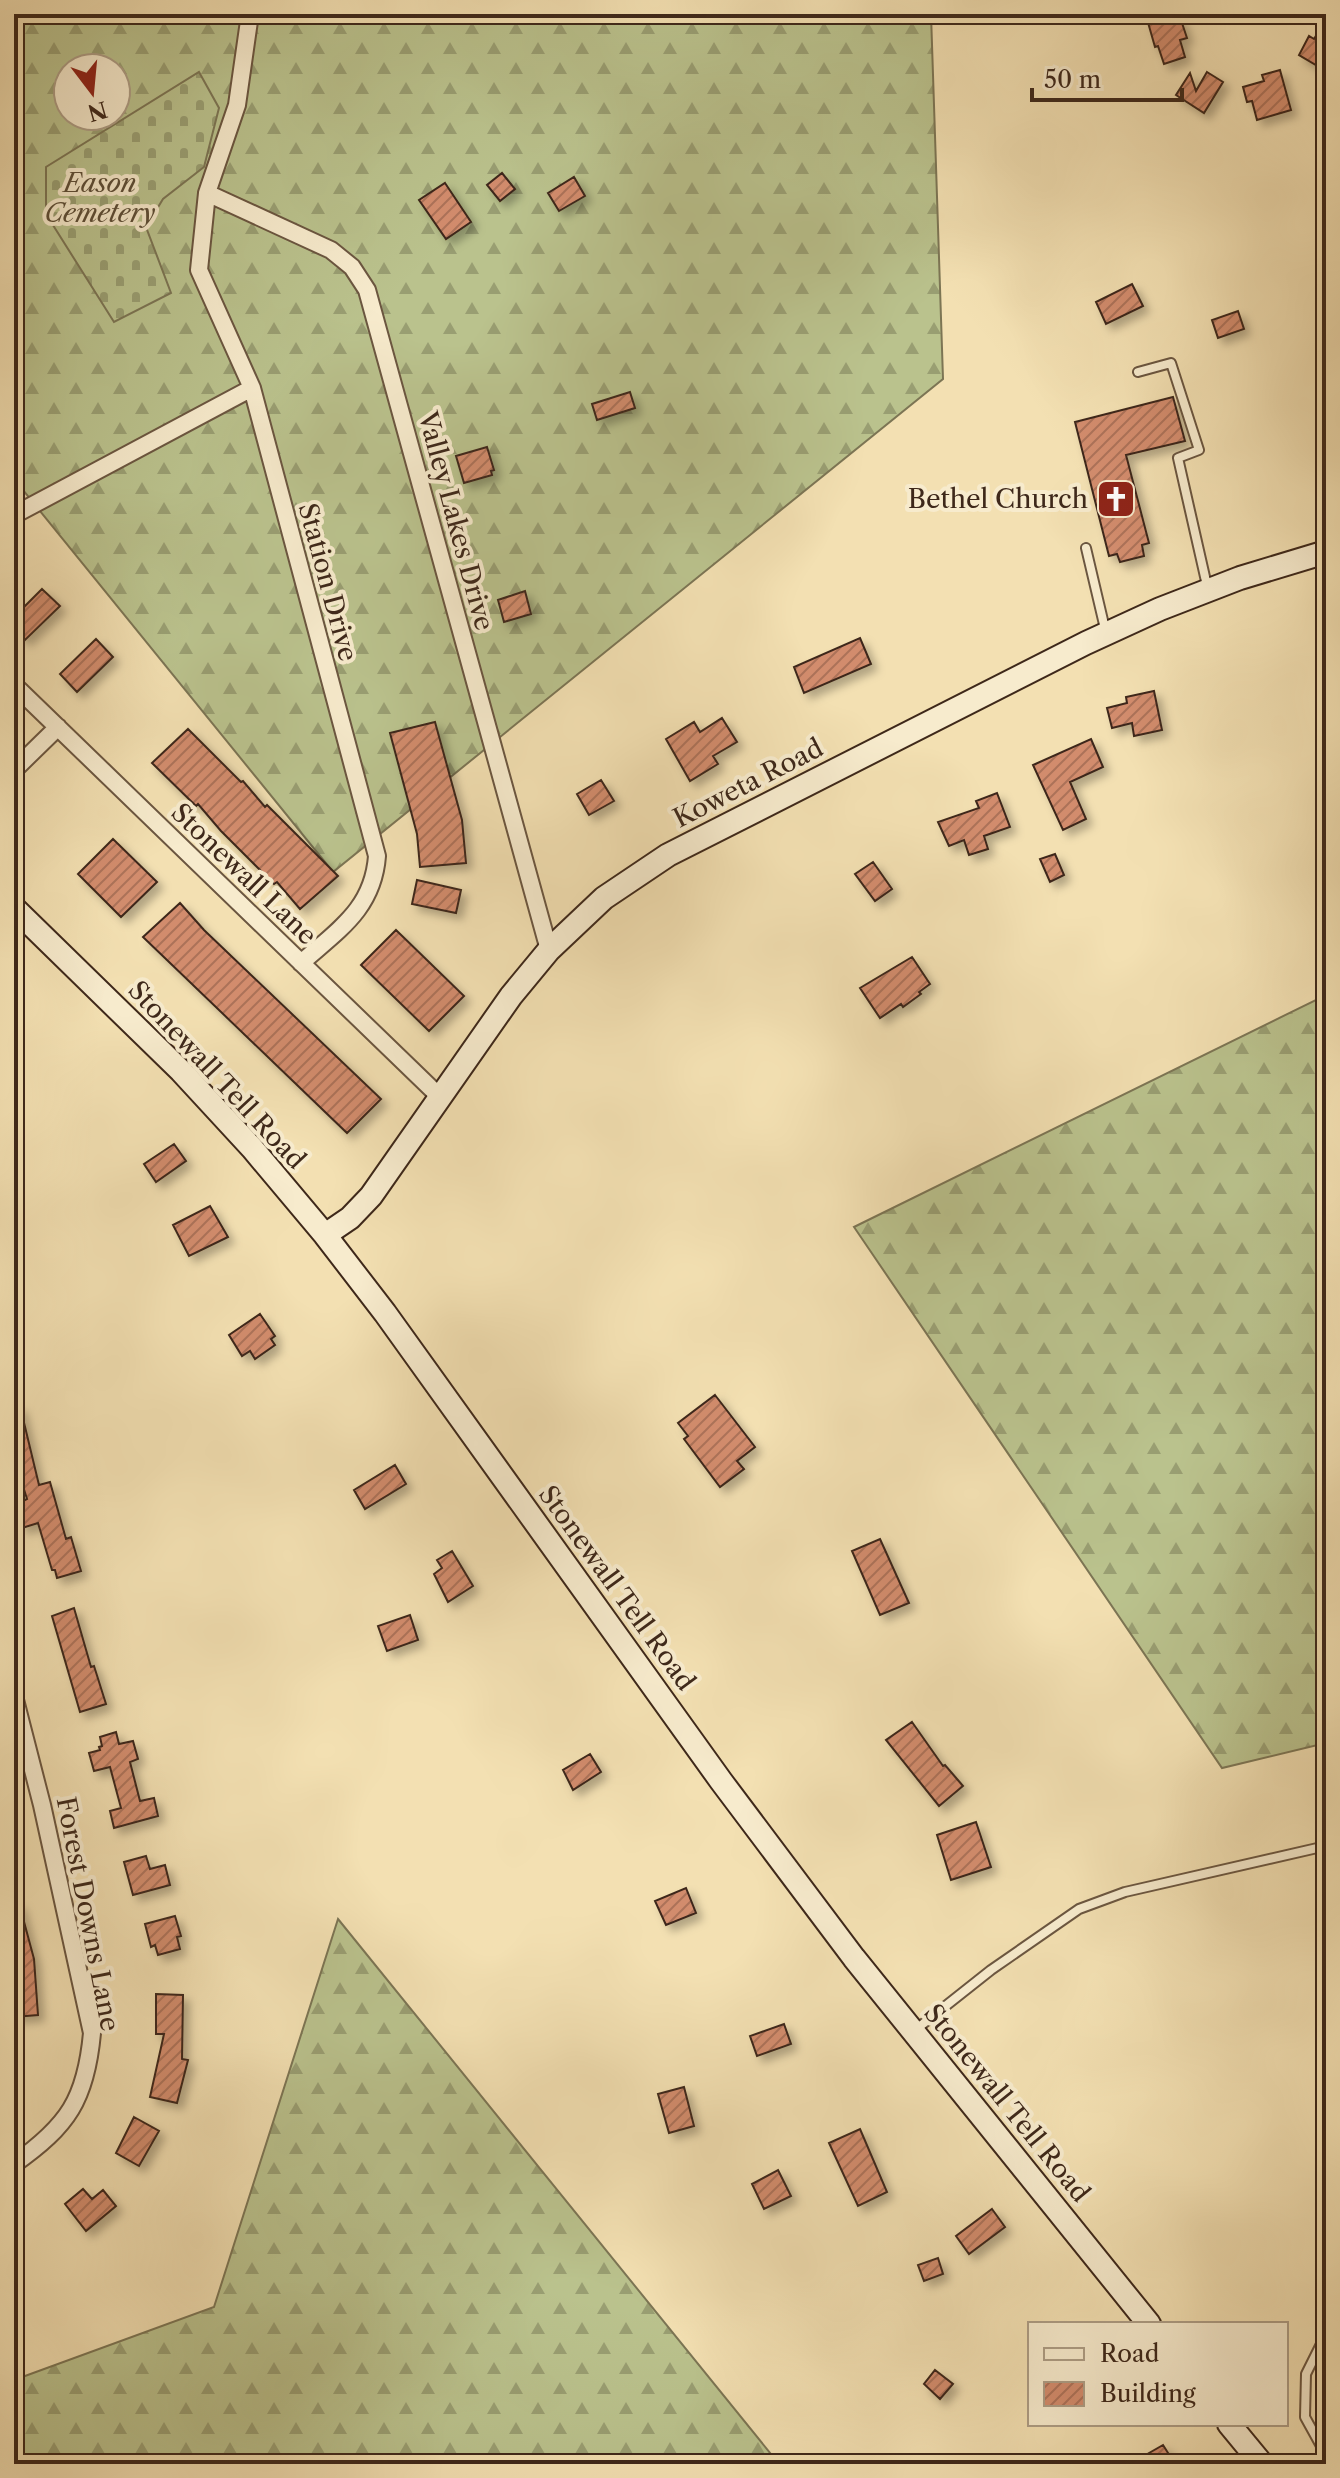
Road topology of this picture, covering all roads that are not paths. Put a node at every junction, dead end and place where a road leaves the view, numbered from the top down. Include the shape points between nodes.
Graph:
1 (250, 14) edge
2 (207, 193) junction
3 (1138, 372) dead end
4 (252, 388) junction
5 (14, 515) edge
6 (1086, 548) dead end
7 (1326, 552) edge
8 (1208, 590) junction
9 (1107, 634) junction
10 (14, 685) edge
11 (58, 727) junction
12 (14, 770) edge
13 (14, 908) edge
14 (549, 950) junction
15 (301, 963) junction
16 (440, 1097) junction
17 (325, 1235) junction
18 (14, 1696) edge
19 (1326, 1846) edge
20 (913, 2031) junction
21 (14, 2164) edge
22 (1147, 2322) edge
23 (1326, 2334) edge
24 (1231, 2426) edge
25 (1326, 2455) edge
26 (1262, 2464) edge

1 - 2 street, Station Drive via 237,105
2 - 4 street, Station Drive via 199,270
2 - 14 street, Valley Lakes Drive via 331,250 352,267 367,290
3 - 8 lane via 1171,363 1199,450 1178,458
4 - 5 street
4 - 15 street, Station Drive via 377,856 369,894 349,920
6 - 9 lane
7 - 8 street, Koweta Road
8 - 9 street, Koweta Road
9 - 14 street, Koweta Road via 668,855 604,898
10 - 11 street, Stonewall Lane
11 - 12 street
11 - 15 street, Stonewall Lane
13 - 17 street, Stonewall Tell Road via 181,1071
14 - 16 street, Koweta Road
15 - 16 street, Stonewall Lane
16 - 17 street, Koweta Road via 371,1196
17 - 20 street, Stonewall Tell Road via 730,1794
18 - 21 street, Forest Downs Lane via 92,2033 79,2098 63,2123
19 - 20 lane via 1125,1892 1079,1909
20 - 22 street, Stonewall Tell Road
23 - 25 lane via 1306,2374 1305,2417
24 - 26 street

